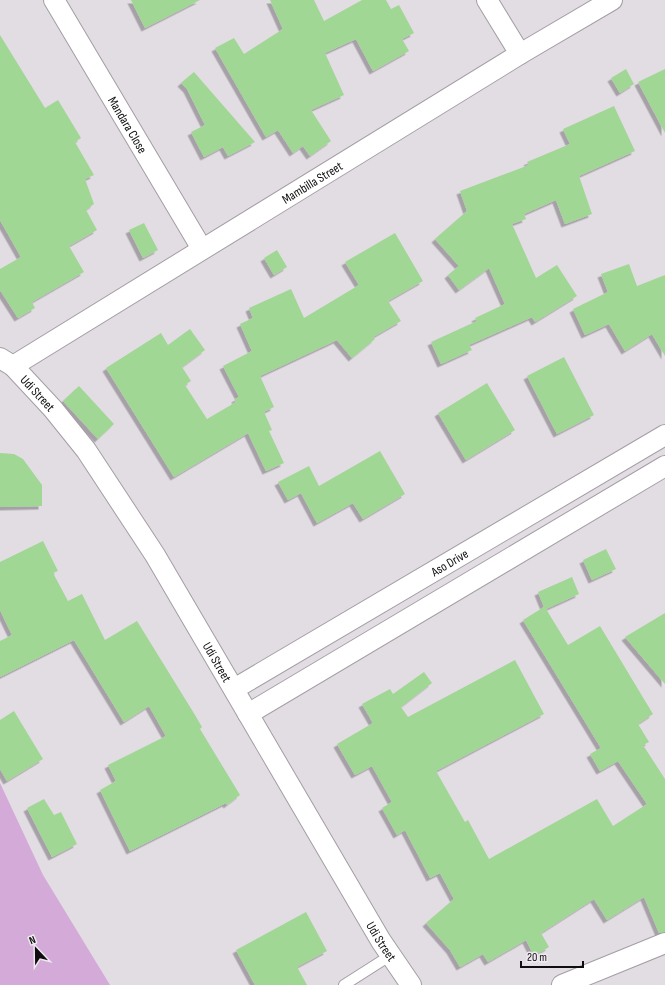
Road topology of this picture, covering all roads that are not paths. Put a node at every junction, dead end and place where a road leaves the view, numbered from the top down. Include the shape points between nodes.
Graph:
1 (54, 0) edge
2 (487, 0) edge
3 (612, 0) edge
4 (520, 54) junction
5 (202, 249) junction
6 (7, 362) edge
7 (665, 435) edge
8 (665, 466) edge
9 (234, 689) junction
10 (248, 714) junction
11 (665, 942) edge
12 (391, 955) junction
13 (344, 985) edge
14 (411, 985) edge
15 (562, 985) edge

1 - 5 street, Mandara Close
2 - 4 street
3 - 4 street, Mambilla Street
4 - 5 street, Mambilla Street
5 - 6 street, Mambilla Street
6 - 9 street, Udi Street via 53,409 116,493
7 - 9 street, Aso Drive
8 - 10 street
9 - 10 street, Udi Street
10 - 12 street, Udi Street
11 - 15 street
12 - 13 lane
12 - 14 street, Udi Street

